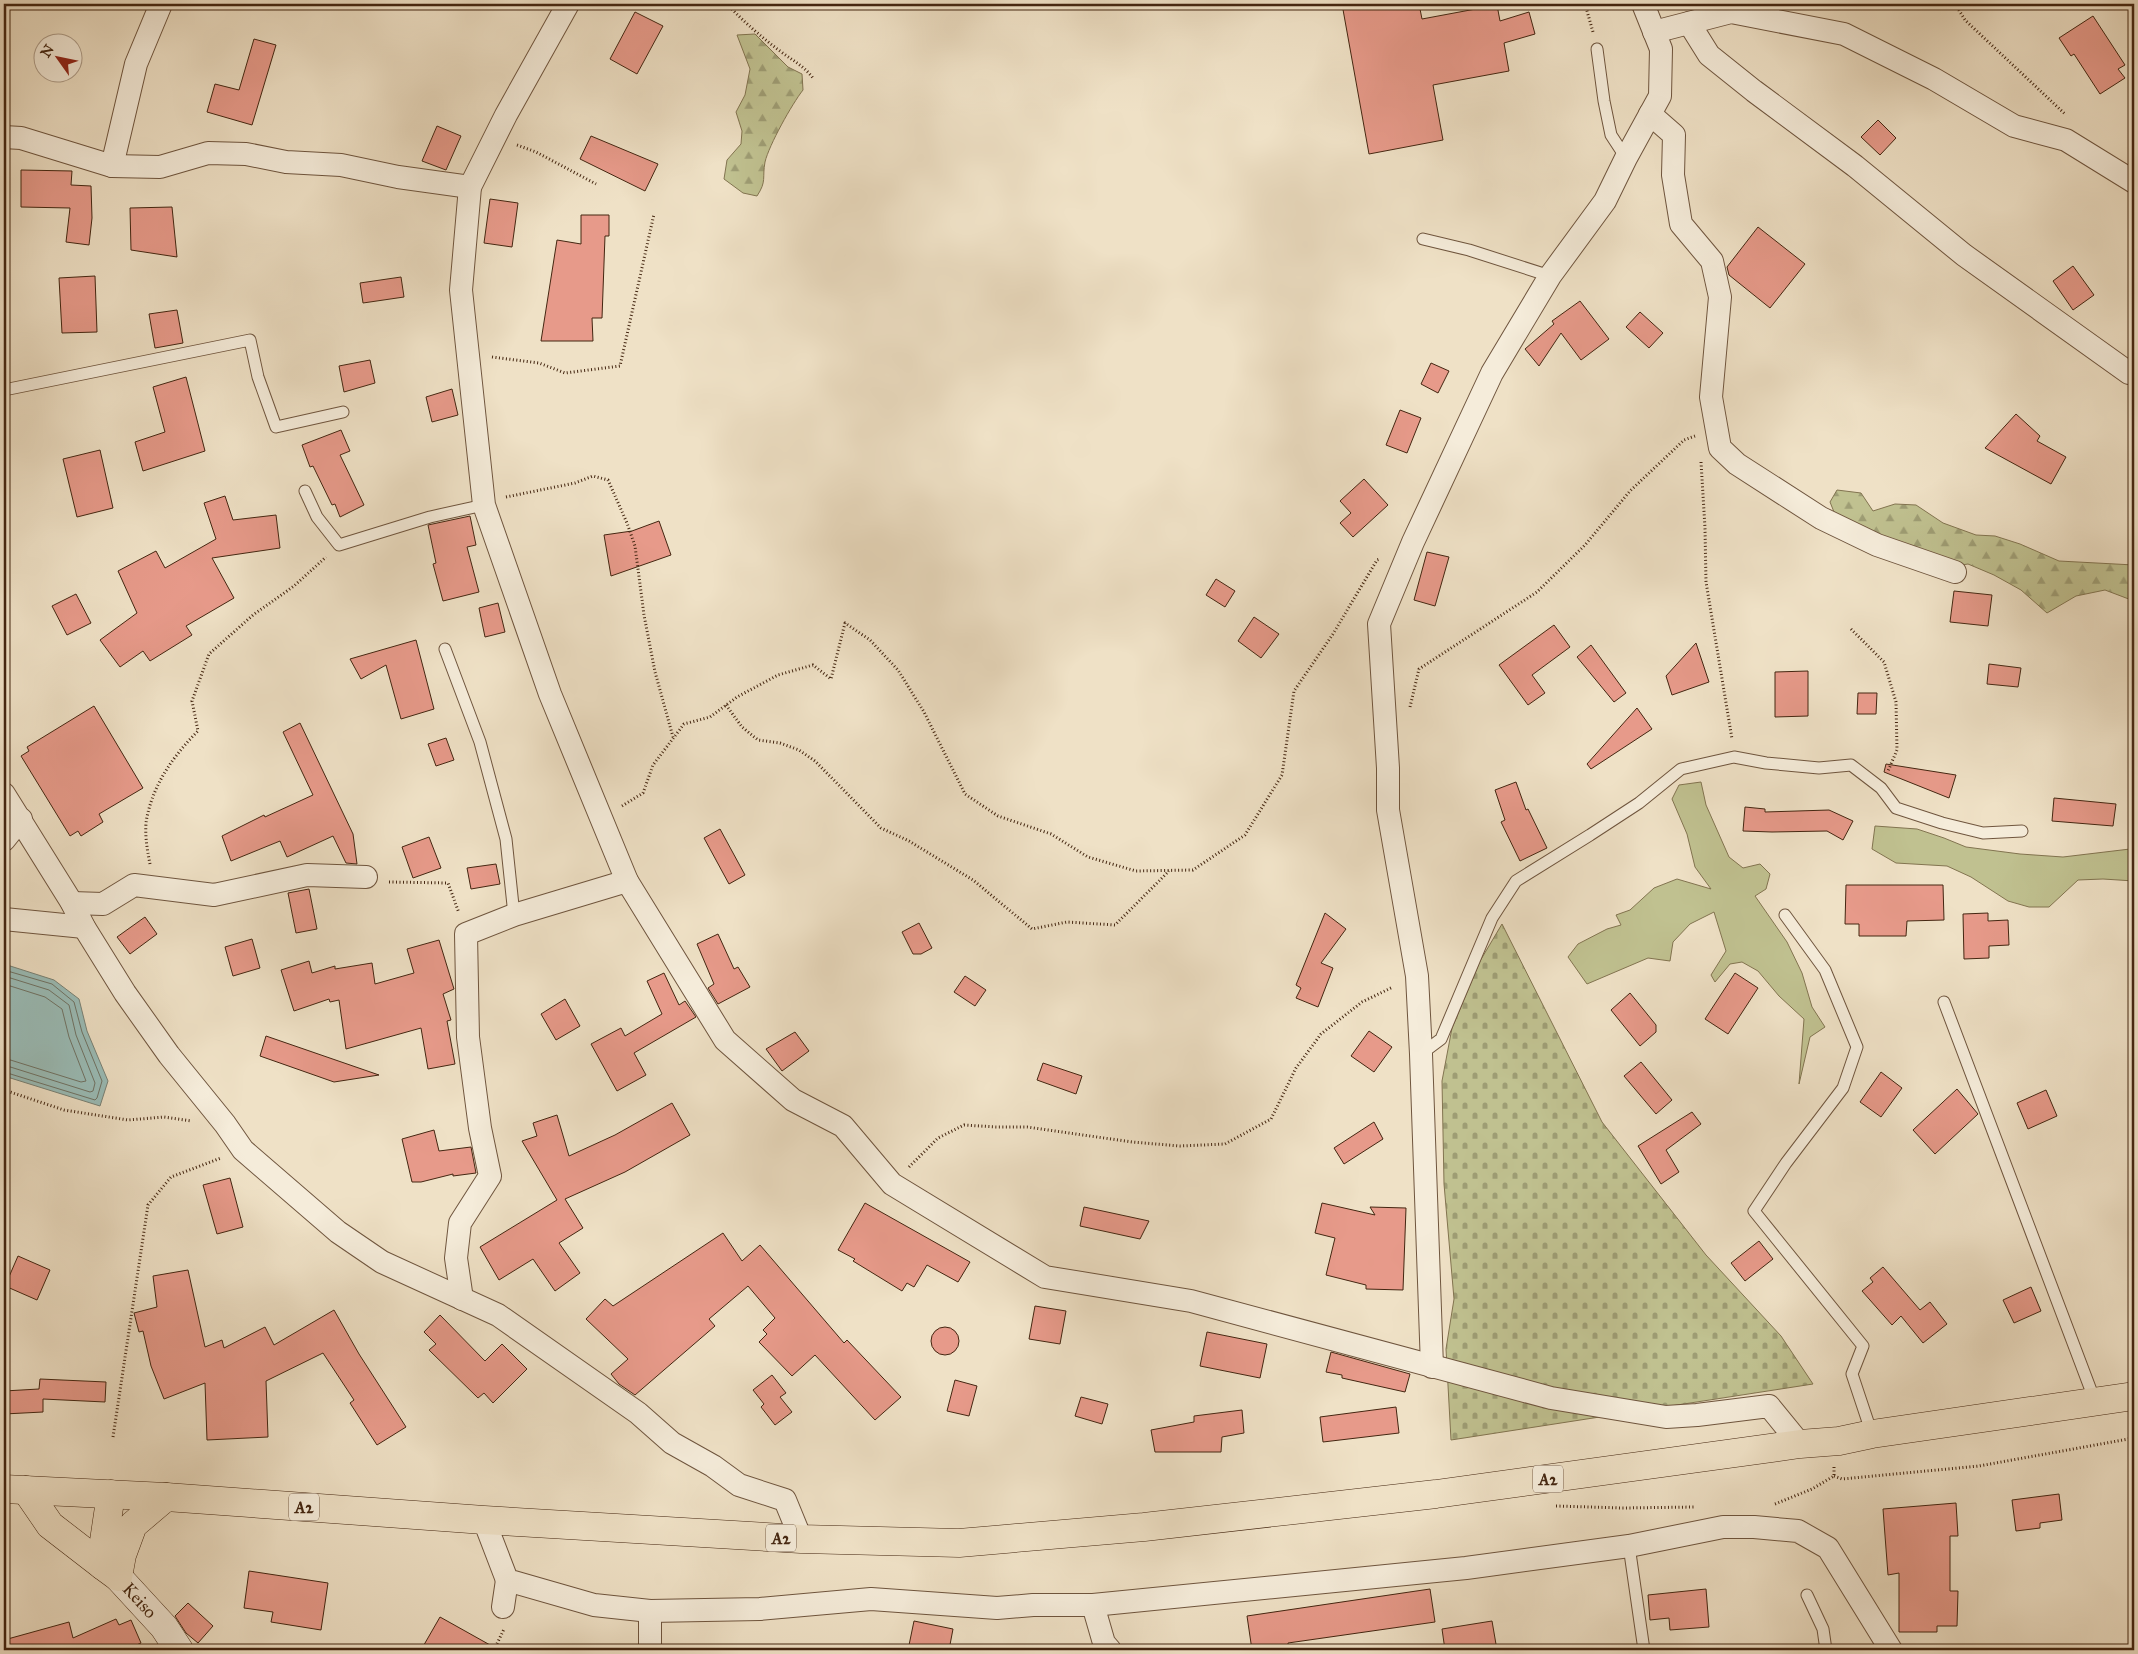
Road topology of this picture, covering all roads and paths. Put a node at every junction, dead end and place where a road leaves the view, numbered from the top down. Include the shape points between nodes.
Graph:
1 (161, 4) edge
2 (568, 4) edge
3 (727, 4) edge
4 (1585, 4) edge
5 (1643, 4) edge
6 (1954, 4) edge
7 (1690, 24) junction
8 (1654, 32) junction
9 (1598, 49) joint
10 (813, 78) dead end
11 (1650, 114) junction
12 (495, 136) junction
13 (4, 137) edge
14 (2066, 140) junction
15 (1626, 158) junction
16 (112, 166) junction
17 (2134, 182) edge
18 (596, 184) dead end
19 (470, 186) junction
20 (654, 214) dead end
21 (1423, 239) dead end
22 (1550, 276) junction
23 (467, 355) junction
24 (2134, 374) edge
25 (4, 390) edge
26 (343, 412) dead end
27 (1710, 451) junction
28 (305, 491) dead end
29 (483, 503) junction
30 (1413, 542) junction
31 (340, 545) junction
32 (1955, 572) dead end
33 (1851, 629) dead end
34 (446, 649) dead end
35 (726, 705) junction
36 (1409, 713) dead end
37 (673, 738) junction
38 (1734, 757) junction
39 (1881, 788) junction
40 (4, 794) edge
41 (21, 819) junction
42 (600, 819) junction
43 (2022, 831) dead end
44 (4, 840) edge
45 (1170, 871) junction
46 (366, 877) joint
47 (627, 881) junction
48 (134, 885) junction
49 (72, 903) junction
50 (514, 914) junction
51 (1785, 915) dead end
52 (4, 919) edge
53 (84, 927) junction
54 (466, 934) junction
55 (1416, 976) junction
56 (1944, 1002) dead end
57 (1421, 1054) junction
58 (4, 1090) edge
59 (225, 1124) junction
60 (243, 1150) junction
61 (892, 1184) junction
62 (462, 1299) junction
63 (1432, 1367) junction
64 (2134, 1396) edge
65 (2095, 1401) junction
66 (1872, 1434) junction
67 (114, 1437) dead end
68 (2134, 1438) edge
69 (1840, 1441) junction
70 (1800, 1444) junction
71 (1834, 1476) junction
72 (15, 1490) edge
73 (111, 1494) junction
74 (166, 1497) junction
75 (1554, 1506) dead end
76 (484, 1520) junction
77 (1723, 1527) junction
78 (1754, 1527) junction
79 (801, 1539) junction
80 (1629, 1546) junction
81 (111, 1571) junction
82 (507, 1580) junction
83 (1808, 1595) dead end
84 (1093, 1605) junction
85 (503, 1607) dead end
86 (650, 1611) junction
87 (1887, 1648) edge
88 (179, 1650) edge
89 (650, 1650) edge
90 (1110, 1650) edge
91 (1644, 1650) edge
92 (1826, 1650) edge

1 - 16 street via 136,64
2 - 12 street
3 - 10 path via 774,46 806,68
4 - 9 path
5 - 8 street
6 - 14 path via 1965,20 2070,118
7 - 8 street
7 - 14 street via 1732,12 1844,34 1934,79 2014,126
7 - 24 street via 1709,55 1747,85 1855,166 1964,255
8 - 11 street via 1661,49 1660,96
9 - 15 lane via 1611,135
11 - 15 street
11 - 27 street via 1674,134 1673,175 1681,224 1712,261 1720,297 1711,397
12 - 18 path via 536,152
12 - 19 street
13 - 16 street via 21,138
14 - 17 street
15 - 22 street via 1605,201
16 - 19 street via 160,167 208,154 246,154 286,162 341,165 398,177
19 - 23 street via 461,290
20 - 23 path via 620,366 565,373 539,363
21 - 22 lane
22 - 30 street via 1492,373
23 - 29 street
25 - 26 lane via 250,340 258,377 276,427
27 - 32 street via 1821,518 1877,545
27 - 36 path via 1699,435 1684,440 1630,491 1584,545 1536,592 1419,669
27 - 38 path via 1705,528 1706,582
28 - 31 lane via 317,517
29 - 31 lane
29 - 37 path via 575,483 593,476 608,480 635,546 644,614
29 - 42 street via 550,694
30 - 45 path via 1377,560 1294,692 1282,775 1245,835 1193,870
30 - 55 street via 1380,624 1388,810
31 - 48 path via 209,654 192,701 198,731 180,749 161,778 147,818 150,870
33 - 39 path via 1884,662 1896,702 1897,750
34 - 50 lane via 480,742 506,839
35 - 37 path via 710,717 684,724
35 - 45 path via 742,728 758,740 799,750 815,761 882,828 973,880 1032,929 1067,922 1115,925
35 - 45 path via 778,675 813,665 831,679 845,623 870,640 898,670 924,712 965,794 998,816 1050,834 1088,857 1136,871
37 - 42 path via 653,765 643,793
38 - 39 lane via 1818,768 1851,765
38 - 57 lane via 1681,770 1590,836 1516,880 1492,918 1441,1039
39 - 43 lane via 1896,808 1942,823 1983,833
40 - 41 street
41 - 44 street
41 - 49 street
42 - 47 street
46 - 48 street via 307,875 214,895
46 - 54 path via 395,883 448,883
47 - 50 street
47 - 61 street via 724,1040 793,1100 843,1126
48 - 49 street via 103,904
49 - 53 street
50 - 54 street
51 - 66 lane via 1825,970 1857,1047 1843,1088 1754,1211 1863,1346 1852,1374
52 - 53 street
53 - 59 street via 169,1055
54 - 62 street via 468,1037 490,1176 460,1223 456,1258
55 - 57 street
55 - 61 path via 1362,1002 1321,1034 1296,1068 1271,1119 1225,1144 1171,1145 1027,1127 964,1125 938,1138
56 - 65 lane
57 - 63 street
58 - 59 path via 64,1110 128,1120 164,1117
59 - 60 street
60 - 62 street via 338,1232 374,1257
60 - 67 path via 171,1177 148,1205
61 - 63 street via 1046,1277 1191,1302
62 - 79 street via 498,1315 638,1413 672,1443 739,1485 784,1500
63 - 70 street via 1551,1398 1666,1417 1770,1406
64 - 65 main road, A2
65 - 66 main road, A2
66 - 69 main road, A2
68 - 71 path via 1979,1466 1842,1479
69 - 70 main road, A2
69 - 71 path
70 - 79 main road, A2 via 1504,1486 1144,1527 959,1543
71 - 78 path via 1812,1489 1765,1508
72 - 73 main road, A2
72 - 81 main road via 50,1524
73 - 74 main road, A2
73 - 81 main road via 104,1541
74 - 76 main road, A2
74 - 81 main road via 133,1525 122,1554
75 - 77 path via 1709,1506
76 - 79 main road, A2
76 - 82 street
77 - 78 street
77 - 80 street
78 - 87 street via 1798,1531 1828,1548
80 - 84 street via 1466,1568
80 - 91 lane
81 - 88 street, Keiso via 164,1627
82 - 85 street
82 - 86 street via 594,1605
83 - 92 lane via 1823,1629
84 - 86 street via 996,1608 871,1599 760,1609
84 - 90 street via 1104,1643
86 - 89 street

